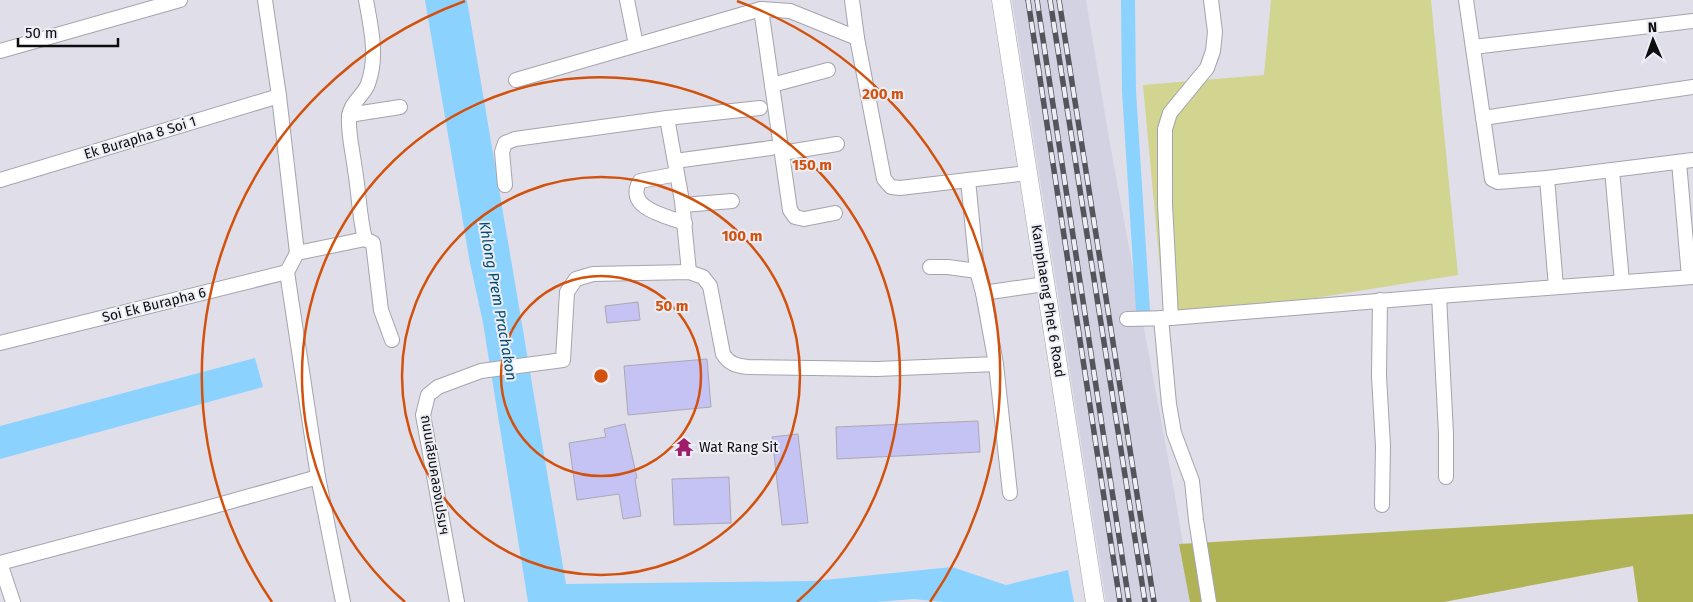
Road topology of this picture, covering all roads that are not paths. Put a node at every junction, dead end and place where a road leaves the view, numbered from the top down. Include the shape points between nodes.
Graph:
1 (180, 0) edge
2 (265, 0) edge
3 (366, 0) edge
4 (627, 0) edge
5 (852, 0) edge
6 (1001, 0) edge
7 (1211, 0) edge
8 (1466, 0) edge
9 (761, 9) junction
10 (1693, 21) edge
11 (858, 38) junction
12 (636, 45) junction
13 (1473, 47) junction
14 (0, 51) edge
15 (828, 70) dead end
16 (516, 80) dead end
17 (772, 85) junction
18 (1693, 87) edge
19 (280, 96) junction
20 (400, 107) dead end
21 (760, 108) dead end
22 (349, 115) junction
23 (667, 118) junction
24 (1483, 118) junction
25 (837, 144) dead end
26 (776, 150) junction
27 (1693, 160) edge
28 (1679, 162) junction
29 (676, 168) junction
30 (1612, 170) junction
31 (1028, 173) junction
32 (1547, 178) junction
33 (0, 180) edge
34 (968, 180) junction
35 (505, 185) dead end
36 (732, 201) dead end
37 (683, 205) junction
38 (834, 213) dead end
39 (685, 223) junction
40 (365, 239) junction
41 (297, 253) junction
42 (930, 267) dead end
43 (977, 271) junction
44 (287, 272) junction
45 (689, 272) junction
46 (1691, 277) edge
47 (1622, 282) junction
48 (1045, 284) junction
49 (1556, 287) junction
50 (983, 293) junction
51 (1439, 296) junction
52 (1380, 300) junction
53 (1166, 318) junction
54 (1127, 319) dead end
55 (392, 340) dead end
56 (0, 344) edge
57 (996, 364) junction
58 (318, 476) junction
59 (1446, 477) dead end
60 (1010, 493) dead end
61 (1382, 505) dead end
62 (0, 563) edge
63 (13, 602) edge
64 (343, 602) edge
65 (457, 602) edge
66 (1095, 602) edge
67 (1209, 602) edge

1 - 14 street
2 - 19 street
3 - 22 street via 374,59 368,86
4 - 12 street
5 - 11 street
6 - 31 main road, Kamphaeng Phet 6 Road
7 - 53 street via 1215,32 1207,68 1170,113 1165,129
8 - 13 street
9 - 11 street via 790,11
9 - 12 street
9 - 17 street
10 - 13 street
11 - 34 street via 884,179 891,187 900,188
12 - 16 street
13 - 24 street
15 - 17 street
17 - 26 street
18 - 24 street
19 - 33 street, Ek Burapha 8 Soi 1
19 - 41 street
20 - 22 street
21 - 23 street
22 - 40 street
23 - 29 street
23 - 35 street via 505,143 502,152
24 - 32 street via 1492,179 1498,182
25 - 26 street
26 - 29 street
26 - 38 street via 790,210 795,217 804,219
27 - 28 street
28 - 30 street
28 - 46 street
29 - 37 street
29 - 39 street via 640,181 636,195 642,206
30 - 32 street
30 - 47 street
31 - 34 street
31 - 48 main road, Kamphaeng Phet 6 Road
32 - 49 street
34 - 43 street
36 - 37 street
37 - 39 street
39 - 45 street
40 - 41 street
40 - 55 street via 373,243 381,310
41 - 44 street
42 - 43 street
43 - 50 street
44 - 56 street, Soi Ek Burapha 6
44 - 58 street
45 - 57 street via 704,277 710,286 723,354 736,366 867,369
45 - 65 street, ถนนเลียบคลองเปรมฯ via 593,274 576,279 567,292 563,360 475,373 438,387 428,395 423,416
46 - 47 street
47 - 49 street
48 - 50 street
48 - 66 main road, Kamphaeng Phet 6 Road
49 - 51 street
50 - 57 street
51 - 52 street
51 - 59 street
52 - 53 street
52 - 61 street via 1379,376 1384,446
53 - 54 street
53 - 67 street via 1169,404 1174,433 1192,481
57 - 60 street
58 - 62 street
58 - 64 street
62 - 63 street

